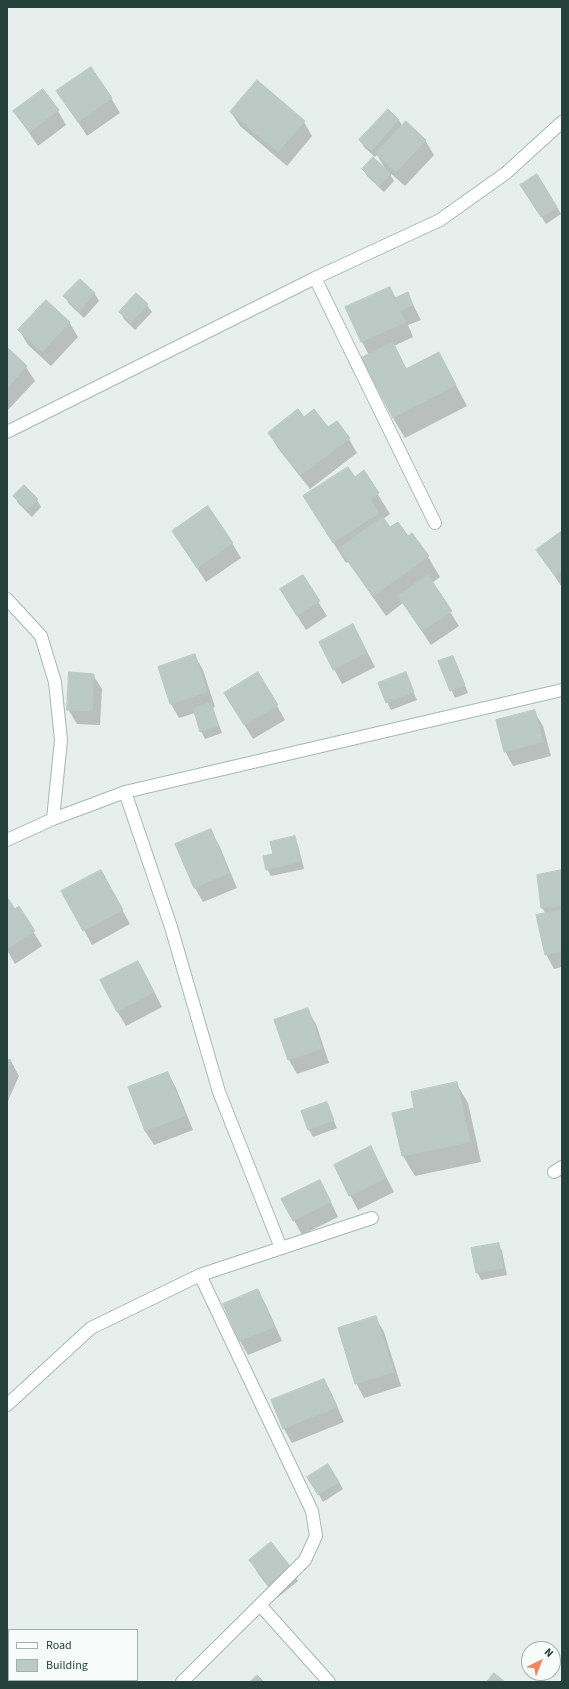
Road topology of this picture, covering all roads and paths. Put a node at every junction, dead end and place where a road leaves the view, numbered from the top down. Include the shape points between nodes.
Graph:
1 (562, 122) edge
2 (315, 278) junction
3 (7, 432) edge
4 (435, 523) dead end
5 (7, 599) edge
6 (562, 690) edge
7 (125, 792) junction
8 (53, 819) junction
9 (7, 840) edge
10 (372, 1218) dead end
11 (281, 1248) junction
12 (200, 1275) junction
13 (7, 1405) edge
14 (260, 1605) junction
15 (182, 1682) edge
16 (329, 1682) edge

1 - 2 street via 506,173 440,220
2 - 3 street
2 - 4 street
5 - 8 street via 41,636 55,682 61,740
6 - 7 street
7 - 8 street
7 - 11 street via 171,927 219,1092
8 - 9 street
10 - 11 street
11 - 12 street
12 - 13 street via 91,1328
12 - 14 street via 312,1511 316,1536 305,1560
14 - 15 street
14 - 16 street

